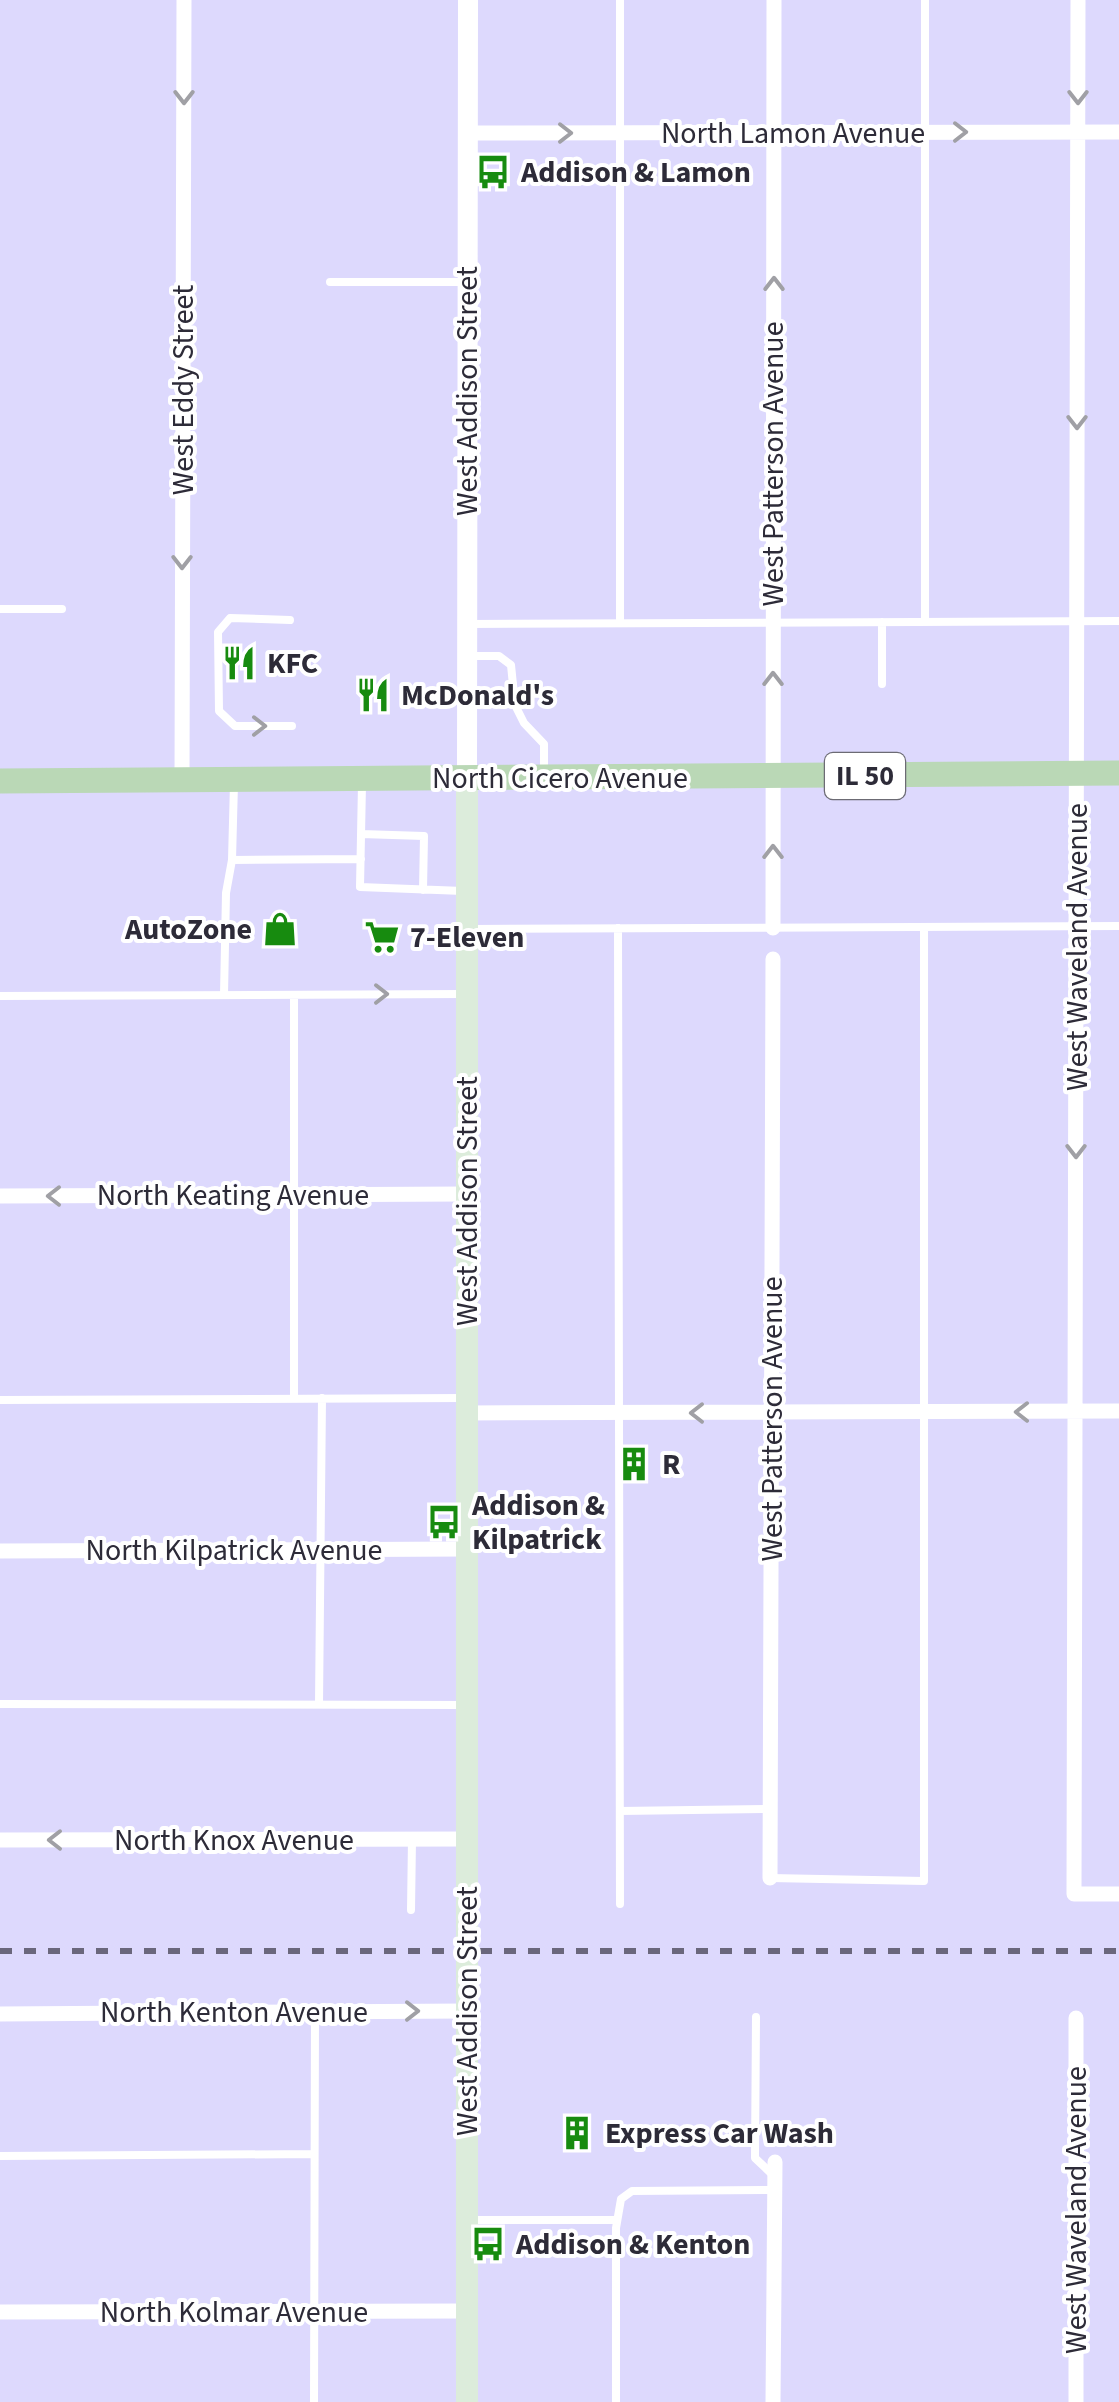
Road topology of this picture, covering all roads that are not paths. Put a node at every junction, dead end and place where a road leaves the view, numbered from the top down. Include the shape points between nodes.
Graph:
1 (184, 0) edge
2 (468, 0) edge
3 (620, 0) edge
4 (774, 0) edge
5 (926, 0) edge
6 (1078, 0) edge
7 (926, 132) junction
8 (1078, 132) junction
9 (1119, 132) edge
10 (620, 133) junction
11 (774, 133) junction
12 (468, 134) junction
13 (330, 282) dead end
14 (468, 282) junction
15 (0, 609) edge
16 (62, 609) dead end
17 (290, 620) dead end
18 (1077, 621) junction
19 (1119, 621) edge
20 (773, 622) junction
21 (882, 622) junction
22 (926, 622) junction
23 (620, 623) junction
24 (467, 624) junction
25 (467, 656) junction
26 (882, 684) dead end
27 (292, 726) dead end
28 (1077, 774) junction
29 (1119, 774) edge
30 (773, 777) junction
31 (544, 778) junction
32 (467, 779) junction
33 (182, 780) junction
34 (234, 780) junction
35 (362, 780) junction
36 (0, 781) edge
37 (362, 834) junction
38 (361, 859) junction
39 (232, 860) junction
40 (423, 890) junction
41 (467, 891) junction
42 (1077, 926) junction
43 (1119, 926) edge
44 (924, 927) junction
45 (618, 928) junction
46 (773, 928) junction
47 (467, 929) junction
48 (773, 959) dead end
49 (467, 994) junction
50 (224, 995) junction
51 (294, 995) junction
52 (0, 996) edge
53 (294, 1194) junction
54 (467, 1194) junction
55 (0, 1196) edge
56 (294, 1398) junction
57 (322, 1398) junction
58 (0, 1400) edge
59 (467, 1406) junction
60 (1119, 1411) edge
61 (772, 1412) junction
62 (925, 1412) junction
63 (1075, 1412) junction
64 (619, 1413) junction
65 (467, 1549) junction
66 (320, 1550) junction
67 (0, 1551) edge
68 (0, 1704) edge
69 (319, 1704) junction
70 (467, 1704) junction
71 (771, 1809) junction
72 (620, 1810) junction
73 (412, 1839) junction
74 (467, 1839) junction
75 (0, 1840) edge
76 (770, 1878) joint
77 (1119, 1894) edge
78 (620, 1904) dead end
79 (411, 1910) dead end
80 (467, 2011) junction
81 (316, 2012) junction
82 (0, 2014) edge
83 (756, 2017) dead end
84 (1076, 2018) dead end
85 (314, 2154) junction
86 (0, 2156) edge
87 (775, 2176) junction
88 (467, 2220) junction
89 (617, 2220) junction
90 (467, 2311) junction
91 (0, 2312) edge
92 (314, 2312) junction
93 (314, 2402) edge
94 (467, 2402) edge
95 (616, 2402) edge
96 (773, 2402) edge
97 (1076, 2402) edge

1 -> 33 street, West Eddy Street
2 - 12 street, West Addison Street
3 - 10 lane
4 - 11 street, West Patterson Avenue
5 - 7 lane
6 -> 8 street, West Waveland Avenue
7 -> 8 street, North Lamon Avenue
7 - 11 street, North Lamon Avenue
7 - 22 lane
8 - 9 street, North Lamon Avenue
8 -> 18 street, West Waveland Avenue
10 - 11 street, North Lamon Avenue
12 -> 10 street, North Lamon Avenue
10 - 23 lane
20 -> 11 street, West Patterson Avenue
12 - 14 street, West Addison Street
13 - 14 lane
14 - 24 street, West Addison Street
15 - 16 lane
17 -> 27 lane via 230,618 218,632 220,712 235,726
18 - 19 lane
18 - 22 lane
18 - 28 street, West Waveland Avenue
20 - 21 lane
20 - 23 lane
30 -> 20 street, West Patterson Avenue
21 - 22 lane
21 - 26 lane
23 - 24 lane
24 - 25 street, West Addison Street
25 - 31 lane via 499,656 511,665 515,704 544,744
25 - 32 street, West Addison Street
28 - 29 main road, North Cicero Avenue / IL 50
28 - 30 main road, North Cicero Avenue / IL 50
28 - 42 street, West Waveland Avenue
30 - 31 main road, North Cicero Avenue / IL 50
46 -> 30 street, West Patterson Avenue
31 - 32 main road, North Cicero Avenue / IL 50
32 - 35 main road, North Cicero Avenue / IL 50
32 - 41 main road, West Addison Street
33 - 34 main road, North Cicero Avenue / IL 50
33 - 36 main road, North Cicero Avenue / IL 50
34 - 35 main road, North Cicero Avenue / IL 50
34 - 39 lane
35 - 37 lane
37 - 38 lane
37 - 40 lane via 424,836
38 - 39 lane
38 - 40 lane via 360,887
39 - 50 lane
40 - 41 lane
41 - 47 main road, West Addison Street
42 - 43 lane
42 - 44 lane
42 -> 63 street, West Waveland Avenue
44 - 46 lane
44 - 62 lane
45 - 46 lane
45 - 47 lane
45 - 64 lane
47 - 49 main road, West Addison Street
48 - 61 street, West Patterson Avenue
51 -> 49 lane
49 - 54 main road, West Addison Street
50 - 51 lane
50 - 52 lane
51 - 53 lane
53 - 54 street, North Keating Avenue
53 -> 55 street, North Keating Avenue
53 - 56 lane
54 - 59 main road, West Addison Street
56 - 57 lane
56 - 58 lane
57 - 59 lane
57 - 66 lane
59 - 64 street
59 - 65 main road, West Addison Street
60 - 63 street
61 - 62 street
61 -> 64 street
61 - 71 street, West Patterson Avenue
63 -> 62 street
62 - 76 lane via 924,1882
63 - 77 street, West Waveland Avenue via 1074,1894
64 - 72 lane
65 - 66 street, North Kilpatrick Avenue
65 - 70 main road, West Addison Street
66 - 67 street, North Kilpatrick Avenue
66 - 69 lane
68 - 69 lane
69 - 70 lane
70 - 74 main road, West Addison Street
71 - 72 lane
71 - 76 street, West Patterson Avenue
72 - 78 lane
73 - 74 street, North Knox Avenue
73 -> 75 street, North Knox Avenue
73 - 79 lane
74 - 80 main road, West Addison Street
81 -> 80 street, North Kenton Avenue
80 - 88 main road, West Addison Street
81 - 82 street, North Kenton Avenue
81 - 85 lane
83 - 87 lane via 756,2158
84 - 97 street, West Waveland Avenue
85 - 86 lane
85 - 92 lane
87 - 89 lane via 632,2191 620,2199
87 - 96 street
88 - 89 lane
88 - 90 main road, West Addison Street
89 - 95 lane
90 - 92 street, North Kolmar Avenue
90 - 94 main road, West Addison Street
91 - 92 street, North Kolmar Avenue
92 - 93 lane

